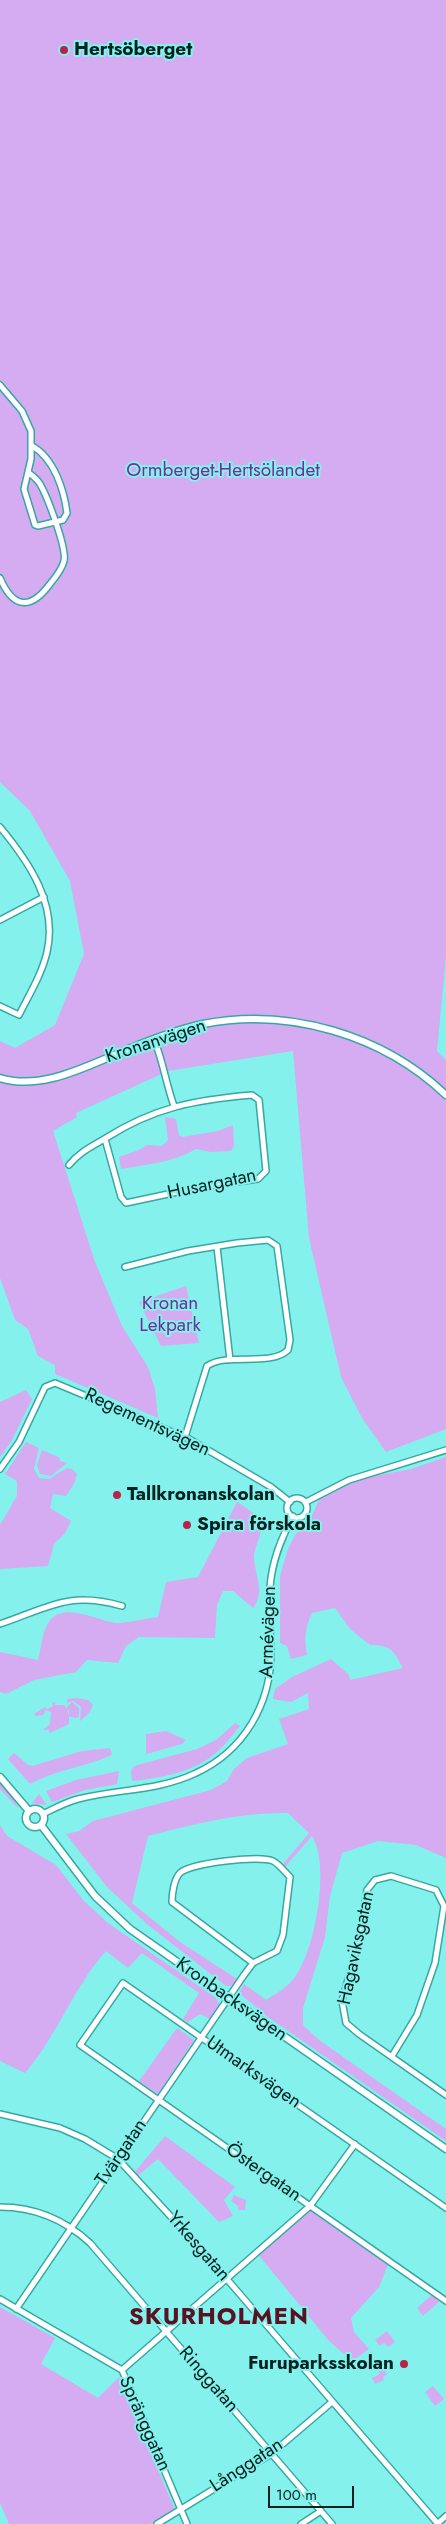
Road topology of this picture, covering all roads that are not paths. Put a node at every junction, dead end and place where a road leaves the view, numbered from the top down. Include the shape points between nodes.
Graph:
1 (0, 385) edge
2 (32, 446) junction
3 (29, 473) junction
4 (54, 523) junction
5 (0, 578) edge
6 (2, 584) edge
7 (0, 827) edge
8 (44, 897) junction
9 (0, 920) edge
10 (0, 1006) edge
11 (154, 1039) junction
12 (0, 1078) edge
13 (446, 1095) edge
14 (174, 1106) junction
15 (105, 1139) junction
16 (69, 1165) dead end
17 (216, 1247) junction
18 (125, 1267) dead end
19 (230, 1360) junction
20 (185, 1437) junction
21 (446, 1450) edge
22 (0, 1469) edge
23 (290, 1502) junction
24 (306, 1502) junction
25 (293, 1516) junction
26 (122, 1606) dead end
27 (0, 1624) edge
28 (0, 1777) edge
29 (29, 1811) junction
30 (43, 1814) junction
31 (41, 1825) junction
32 (253, 1963) junction
33 (229, 1998) junction
34 (202, 2037) junction
35 (80, 2045) joint
36 (392, 2056) junction
37 (446, 2095) edge
38 (158, 2101) junction
39 (0, 2114) edge
40 (355, 2144) junction
41 (446, 2149) edge
42 (118, 2159) junction
43 (310, 2206) junction
44 (0, 2207) edge
45 (446, 2207) edge
46 (72, 2228) junction
47 (226, 2279) junction
48 (0, 2299) edge
49 (446, 2301) edge
50 (16, 2309) junction
51 (166, 2332) junction
52 (122, 2370) junction
53 (332, 2402) junction
54 (271, 2454) junction
55 (181, 2509) junction
56 (321, 2511) junction
57 (446, 2516) edge
58 (158, 2524) edge
59 (186, 2524) edge
60 (301, 2524) edge
61 (332, 2524) edge
62 (437, 2524) edge

1 - 2 street via 25,416
2 - 3 street
2 - 4 street via 48,460 63,495 67,515
3 - 4 street via 40,484
3 - 4 street via 24,488 35,525
4 - 6 street via 64,546 64,563 49,586 36,599 23,603 13,599
5 - 6 street
7 - 8 street via 20,852
8 - 9 street
8 - 10 street via 50,932 43,964 19,1015
11 - 12 street, Kronanvägen via 51,1078 25,1082
11 - 13 street, Kronanvägen via 203,1024 233,1020 272,1020 320,1027 351,1036 385,1052 409,1065
11 - 14 street
14 - 15 street, Husargatan via 134,1121
14 - 15 street, Husargatan via 220,1098 256,1097 259,1100 266,1171 263,1176 126,1203 121,1197
15 - 16 street, Husargatan via 76,1156
17 - 18 street
17 - 19 street
17 - 19 street via 268,1240 278,1246 290,1340 288,1350 281,1354
19 - 20 street via 212,1362 204,1369
20 - 22 street, Regementsvägen via 52,1383 45,1387 19,1442
20 - 23 street, Regementsvägen via 271,1487
21 - 24 street via 349,1480
23 - 24 street via 299,1498
23 - 25 street via 288,1509
24 - 25 street via 305,1514
25 - 30 street, Armévägen via 278,1548 271,1578 269,1680 256,1718 241,1740 205,1769 175,1782 78,1799
26 - 27 street via 77,1598
28 - 29 street
29 - 30 street via 37,1809
29 - 31 street via 28,1824
30 - 31 street
31 - 33 street, Kronbacksvägen via 86,1885 120,1921
32 - 32 street via 277,1951 285,1926 290,1877 271,1859 215,1863 181,1872 176,1879 172,1902
32 - 33 street, Tvärgatan
33 - 34 street, Tvärgatan
33 - 41 street, Kronbacksvägen
34 - 35 street, Utmarksvägen via 123,1983
34 - 38 street, Tvärgatan
34 - 40 street, Utmarksvägen
35 - 38 street, Östergatan
36 - 36 street, Hagaviksgatan via 346,2023 342,2001 359,1940 366,1890 375,1880 391,1876 436,1890 444,1906 435,1963 425,1994 417,2015
36 - 37 street, Hagaviksgatan
38 - 42 street, Tvärgatan
38 - 43 street, Östergatan
39 - 42 street, Yrkesgatan via 60,2128
40 - 43 street
40 - 45 street, Utmarksvägen
42 - 46 street, Tvärgatan
42 - 47 street, Yrkesgatan
43 - 47 street
43 - 49 street, Östergatan
44 - 46 street, Ringgatan via 39,2213
46 - 50 street, Tvärgatan
46 - 51 street, Ringgatan via 99,2253
47 - 51 street
47 - 53 street, Yrkesgatan
48 - 50 street, Spränggatan
50 - 52 street, Spränggatan
51 - 52 street
51 - 54 street, Ringgatan
52 - 55 street, Spränggatan
53 - 54 street, Långgatan
53 - 62 street, Yrkesgatan
54 - 55 street, Långgatan
54 - 56 street, Ringgatan
55 - 58 street, Långgatan
55 - 59 street, Spränggatan
56 - 60 street
56 - 61 street, Ringgatan
57 - 62 street

